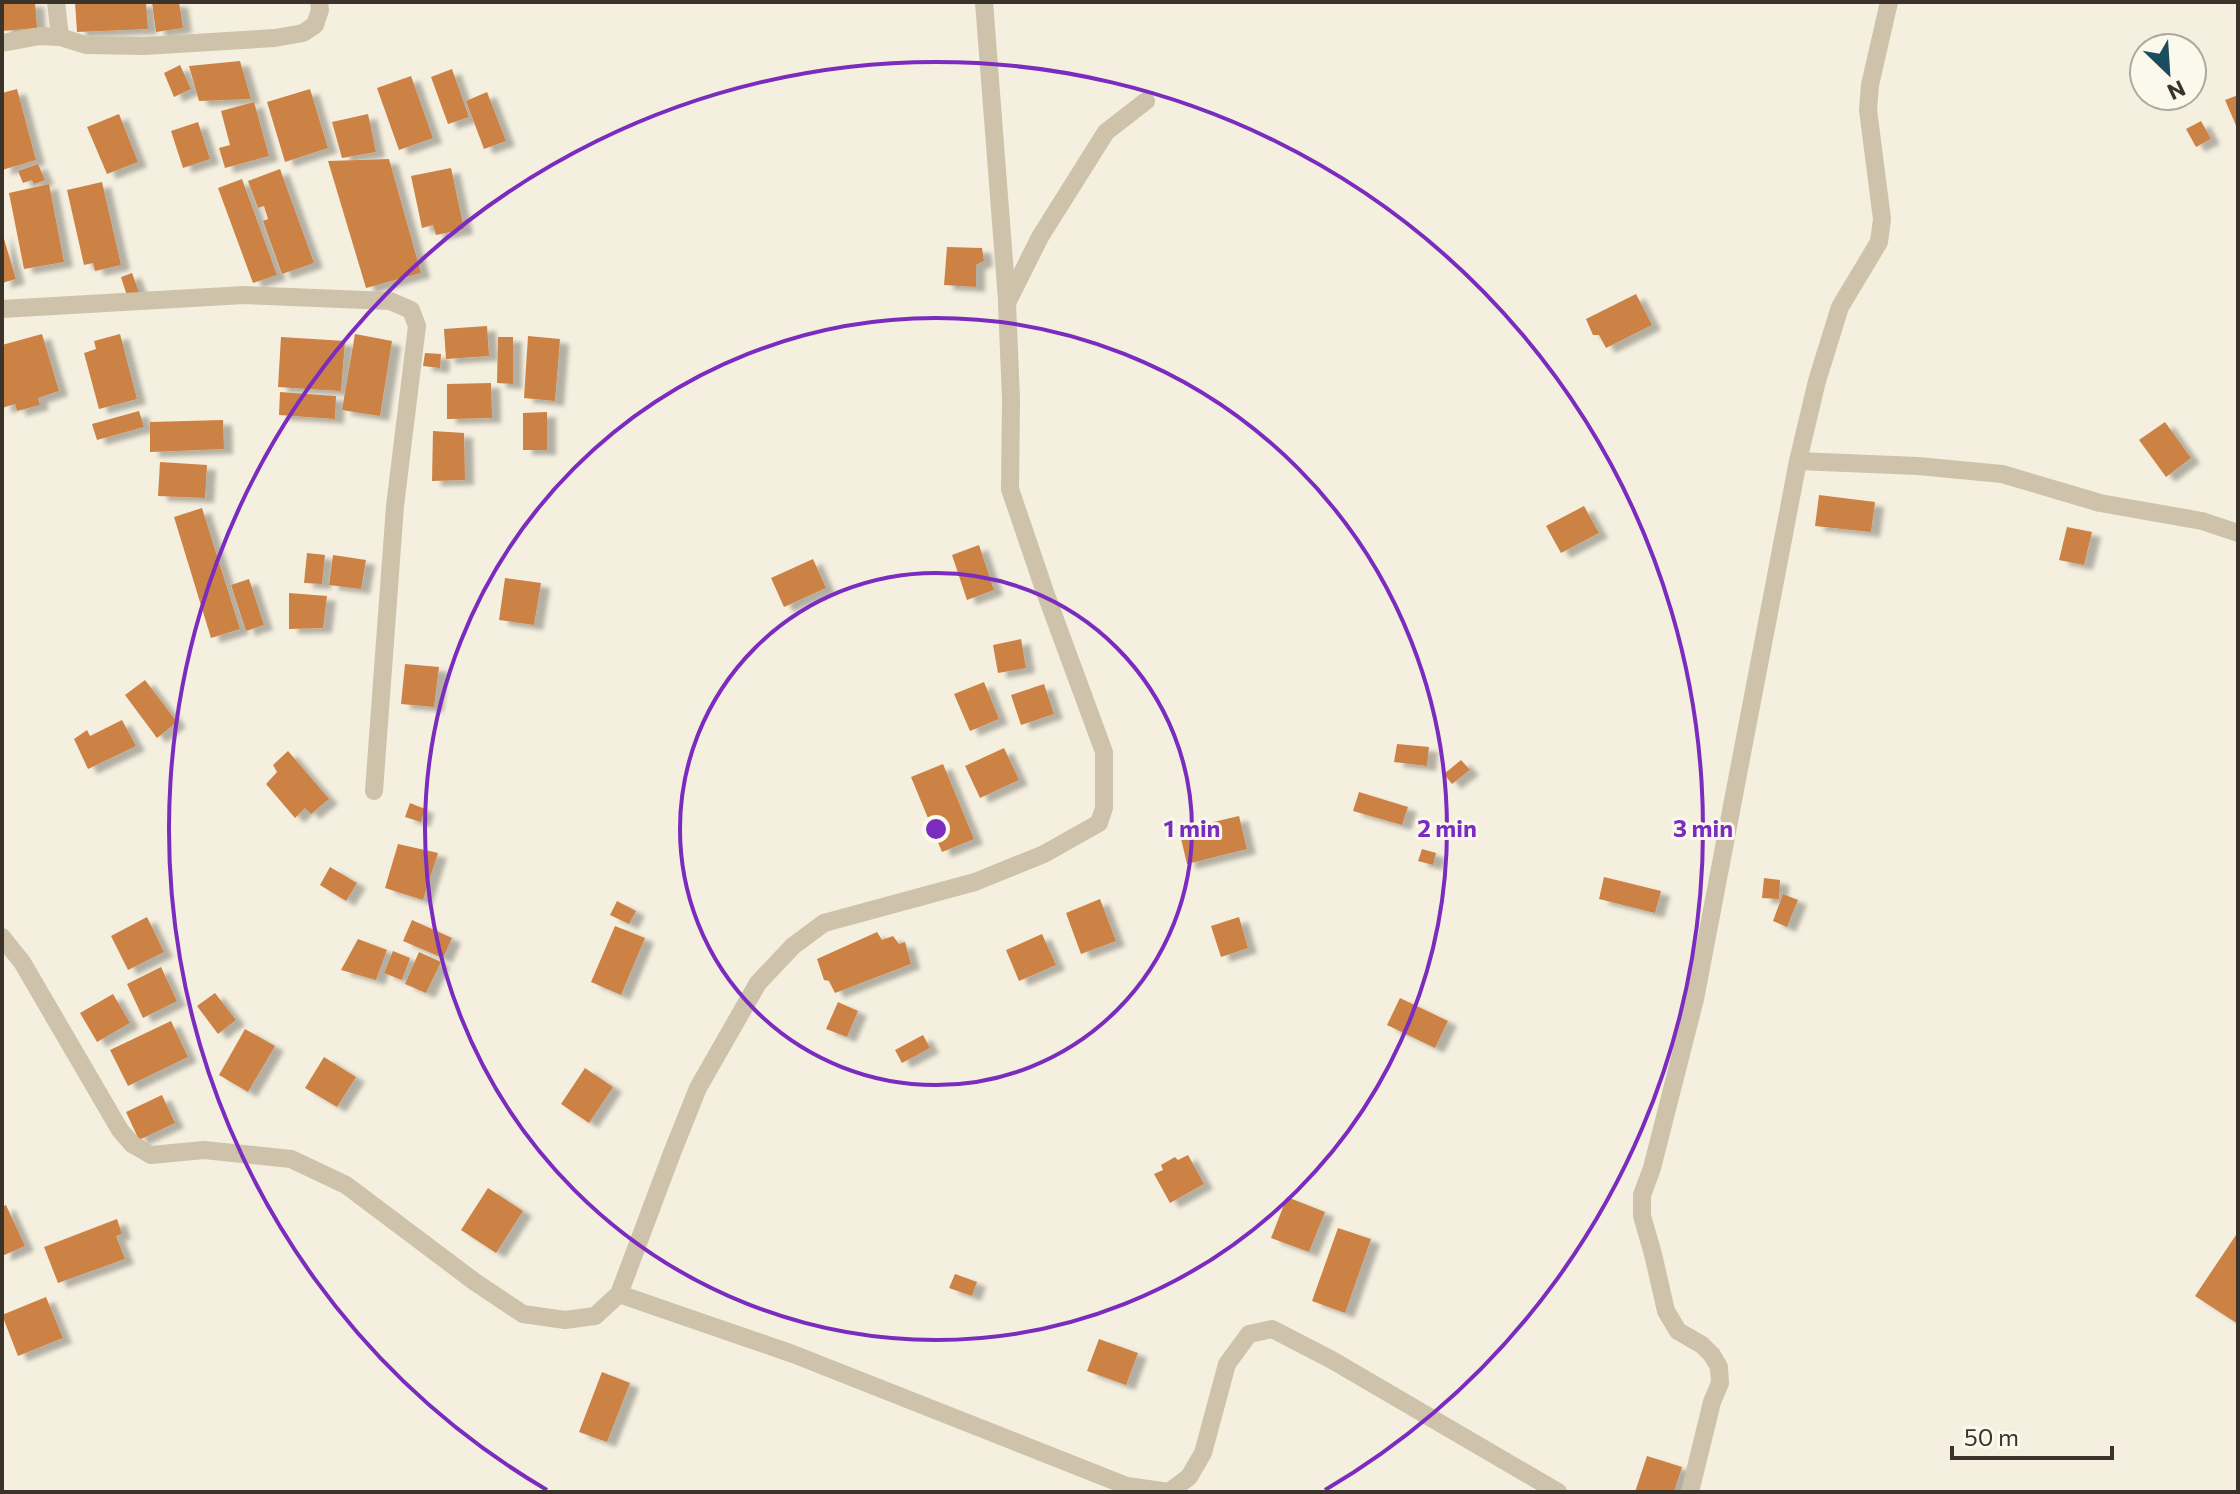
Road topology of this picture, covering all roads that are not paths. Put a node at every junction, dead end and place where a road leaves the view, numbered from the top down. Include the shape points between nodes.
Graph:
1 (56, 2) edge
2 (319, 2) edge
3 (984, 2) edge
4 (1889, 2) edge
5 (60, 37) junction
6 (2, 43) edge
7 (1146, 101) dead end
8 (1007, 303) junction
9 (2, 309) edge
10 (1798, 461) junction
11 (2238, 533) edge
12 (374, 791) dead end
13 (2, 937) edge
14 (619, 1294) junction
15 (1558, 1492) edge
16 (1690, 1492) edge

1 - 5 street
2 - 5 street via 315,25 275,38 144,46 86,45
3 - 8 street
4 - 10 street via 1868,110 1882,219 1879,242 1840,307
5 - 6 street
7 - 8 street via 1106,132 1040,237
8 - 14 street via 1010,489 1104,752 1099,823 1044,854 975,882 824,923 793,946 758,983 698,1088
9 - 12 street via 244,295 390,301 411,310 417,326 395,506
10 - 11 street via 2002,474 2100,503 2202,521
10 - 16 street via 1695,999 1642,1195 1642,1216 1666,1311 1678,1331 1702,1345 1719,1367 1720,1383
13 - 14 street via 22,962 120,1130 151,1155 204,1150 291,1159 346,1185 523,1314 565,1320 595,1316
14 - 15 street via 793,1354 1127,1486 1169,1492 1189,1477 1203,1453 1227,1364 1249,1334 1272,1329

